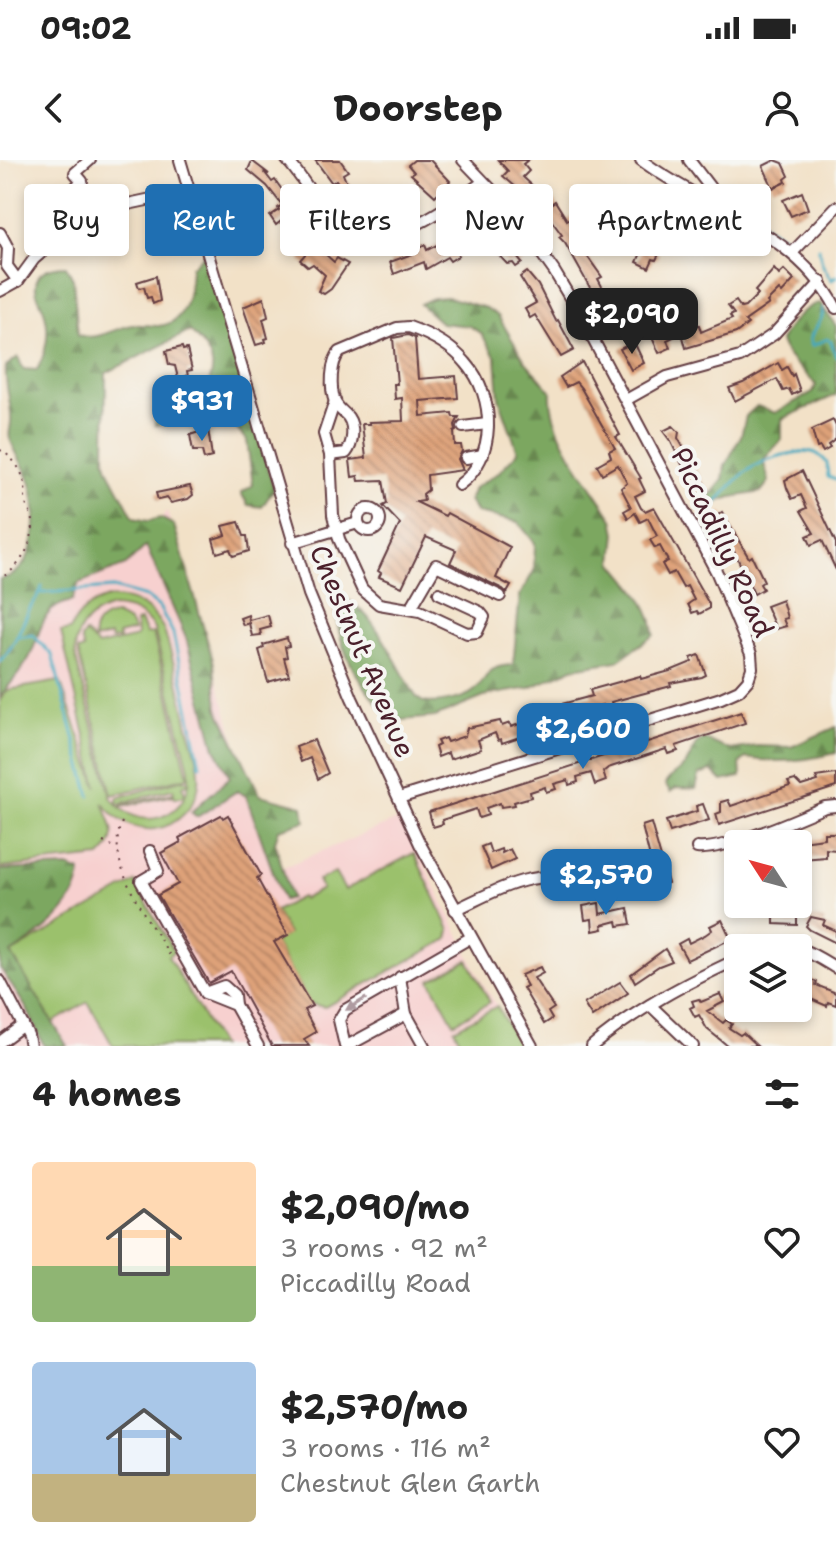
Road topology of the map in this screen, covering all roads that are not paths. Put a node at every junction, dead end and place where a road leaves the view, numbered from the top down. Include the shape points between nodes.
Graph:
1 (90, 160) edge
2 (180, 160) edge
3 (287, 160) edge
4 (463, 160) edge
5 (641, 160) edge
6 (689, 160) edge
7 (483, 182) junction
8 (79, 184) edge
9 (187, 184) edge
10 (681, 184) edge
11 (707, 184) edge
12 (836, 207) edge
13 (0, 233) edge
14 (771, 240) edge
15 (792, 253) junction
16 (39, 256) edge
17 (208, 256) edge
18 (18, 281) junction
19 (821, 282) junction
20 (0, 291) edge
21 (836, 308) edge
22 (626, 400) junction
23 (335, 401) junction
24 (487, 424) junction
25 (463, 427) dead end
26 (330, 455) junction
27 (483, 455) junction
28 (466, 458) dead end
29 (459, 485) dead end
30 (358, 523) dead end
31 (336, 529) junction
32 (292, 543) junction
33 (439, 593) dead end
34 (500, 596) dead end
35 (411, 608) junction
36 (399, 798) junction
37 (836, 806) edge
38 (697, 848) dead end
39 (150, 851) dead end
40 (615, 868) dead end
41 (455, 910) junction
42 (470, 938) junction
43 (812, 955) edge
44 (724, 966) edge
45 (836, 968) edge
46 (400, 977) junction
47 (0, 981) edge
48 (650, 1005) junction
49 (406, 1014) junction
50 (23, 1025) junction
51 (0, 1042) edge
52 (596, 1045) edge
53 (30, 1046) edge
54 (258, 1046) edge
55 (346, 1046) edge
56 (424, 1046) edge
57 (532, 1046) edge
58 (693, 1046) edge

1 - 8 street via 75,173
2 - 9 street, Chestnut Avenue
3 - 7 street via 342,230 364,236 375,237 440,214
4 - 7 street, Piccadilly Road
5 - 10 street
6 - 11 street
7 - 22 street, Piccadilly Road via 509,208 554,271
12 - 15 street
13 - 18 street via 8,248 7,266
14 - 15 street
15 - 19 street
16 - 18 street
17 - 32 street, Chestnut Avenue
18 - 20 street
19 - 21 street
19 - 22 street via 774,334 740,357 667,377
22 - 36 street, Piccadilly Road via 717,573 751,654 748,680 721,698
23 - 24 street via 336,356 409,327 466,362 485,400
23 - 26 street via 324,434
23 - 26 street via 351,422 353,441 346,453
24 - 25 street
24 - 27 street
26 - 31 street
27 - 28 street
27 - 29 street
30 - 31 street
31 - 32 street
31 - 35 street via 367,596 385,606
32 - 36 street, Chestnut Avenue via 334,656
33 - 35 street via 480,612 484,617 477,632 467,633
34 - 35 street via 436,565
36 - 41 street, Chestnut Avenue
37 - 38 street via 747,838
39 - 54 street via 158,871 141,881 205,993 235,1005
40 - 41 street via 598,880 531,879
41 - 42 street, Chestnut Avenue
42 - 46 street
42 - 57 street, Chestnut Avenue
43 - 45 street
44 - 48 street
46 - 49 street
46 -> 55 street via 345,1010 339,1020
47 - 50 street
48 - 52 street
48 - 58 street
49 - 55 street
49 - 56 street
50 - 51 street
50 - 53 street

